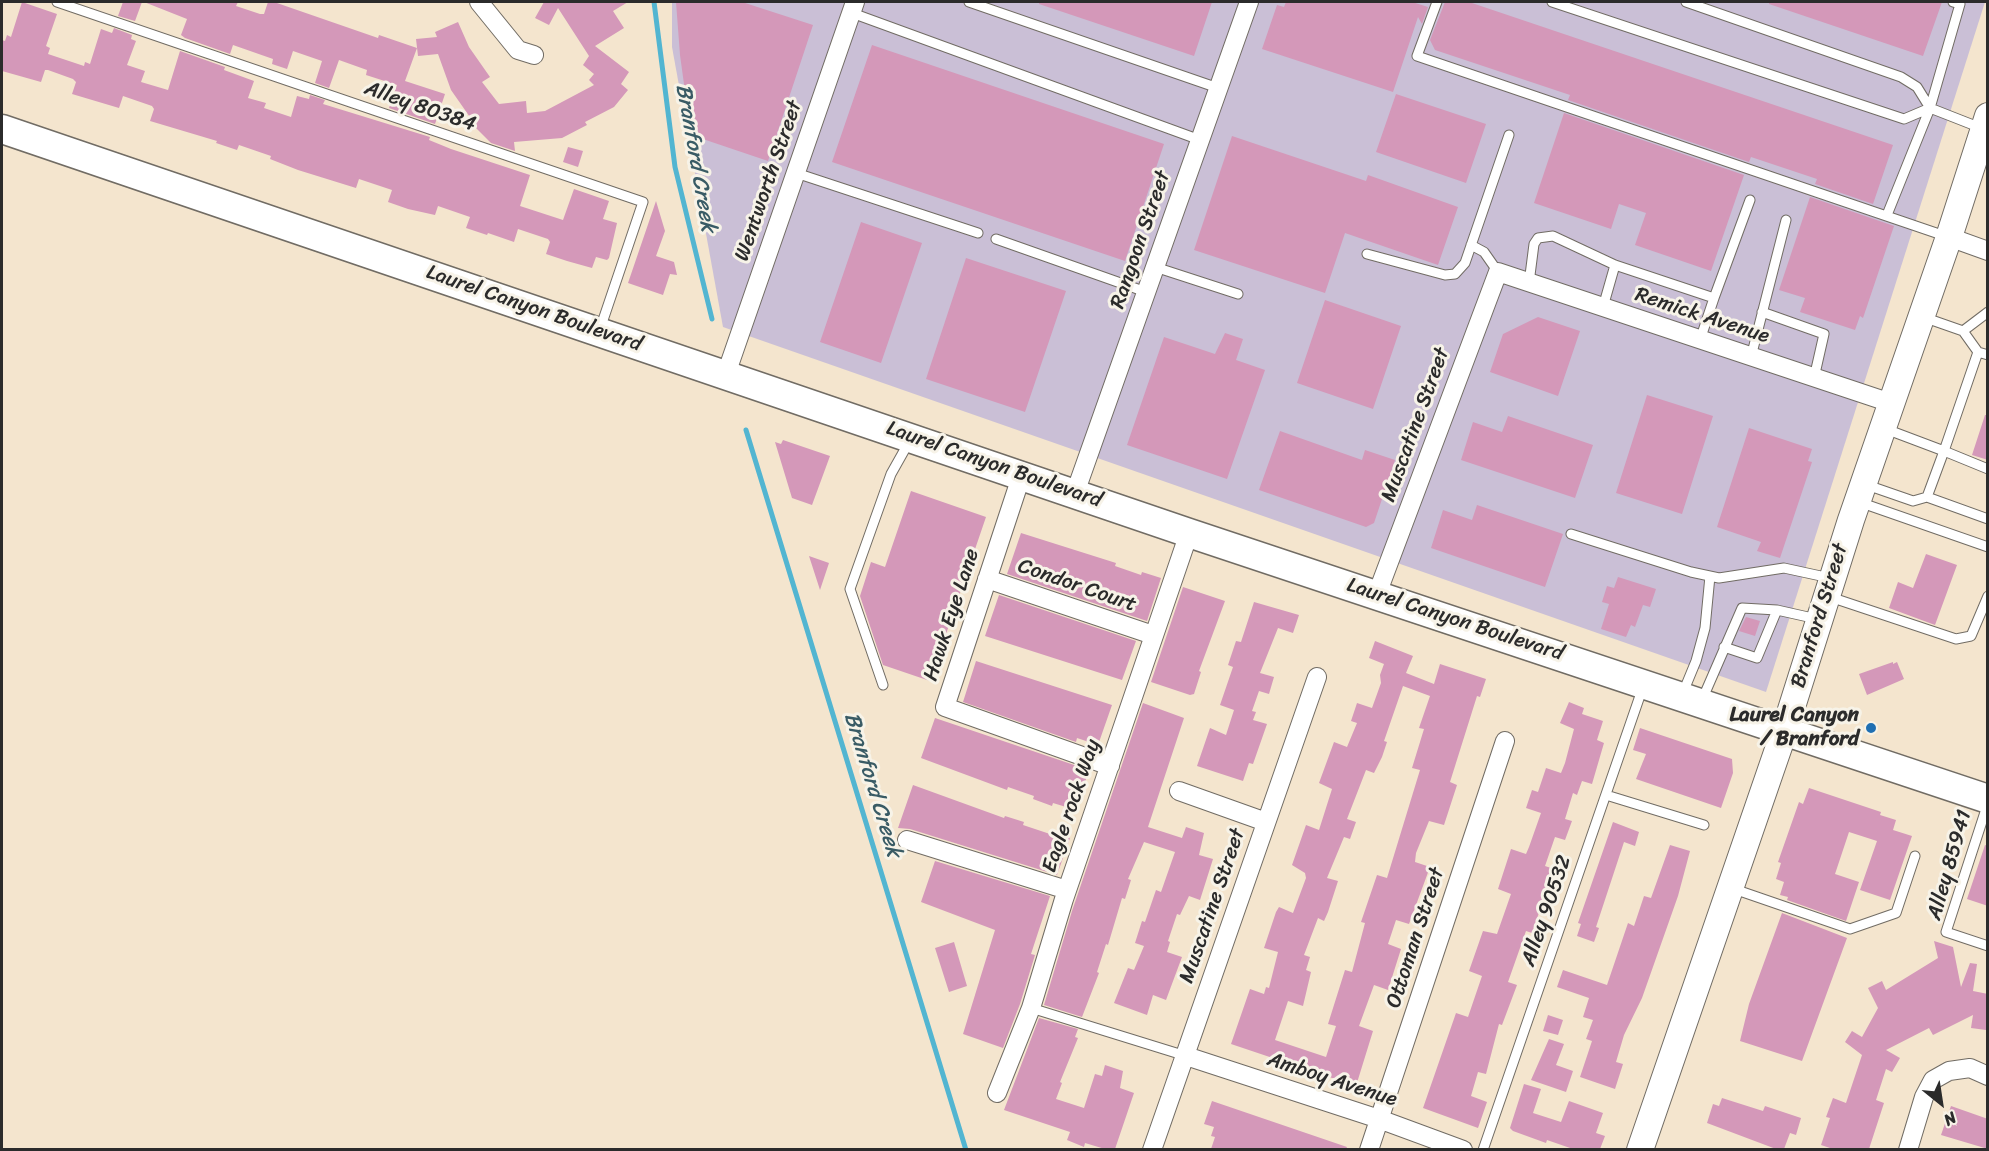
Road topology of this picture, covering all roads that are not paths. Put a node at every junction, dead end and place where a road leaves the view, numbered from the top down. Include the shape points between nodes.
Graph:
1 (57, 2) edge
2 (479, 2) edge
3 (969, 2) edge
4 (1249, 2) edge
5 (1437, 2) edge
6 (1552, 2) edge
7 (1686, 2) edge
8 (1953, 2) edge
9 (853, 7) edge
10 (534, 55) dead end
11 (1218, 88) junction
12 (1930, 108) junction
13 (1985, 122) edge
14 (2, 129) edge
15 (1509, 135) dead end
16 (1200, 140) junction
17 (796, 173) junction
18 (1750, 200) dead end
19 (1887, 215) junction
20 (1786, 220) dead end
21 (978, 233) dead end
22 (1949, 237) junction
23 (996, 239) dead end
24 (1471, 245) junction
25 (1988, 251) edge
26 (1367, 254) dead end
27 (1615, 265) junction
28 (1155, 267) junction
29 (1498, 272) junction
30 (1529, 282) junction
31 (1146, 292) junction
32 (1238, 294) dead end
33 (1714, 298) junction
34 (1603, 307) junction
35 (1762, 312) junction
36 (1988, 312) edge
37 (1922, 316) junction
38 (1964, 331) junction
39 (599, 332) junction
40 (1700, 340) junction
41 (1983, 353) edge
42 (1751, 357) junction
43 (726, 374) junction
44 (1814, 378) junction
45 (1891, 403) junction
46 (1883, 428) junction
47 (912, 437) junction
48 (1944, 451) junction
49 (1988, 469) edge
50 (1022, 474) junction
51 (1075, 493) junction
52 (1860, 493) junction
53 (1927, 497) junction
54 (1988, 519) edge
55 (1189, 533) junction
56 (1571, 534) dead end
57 (1988, 547) edge
58 (1710, 576) junction
59 (987, 579) junction
60 (1377, 594) junction
61 (1988, 596) edge
62 (1826, 598) junction
63 (1777, 610) junction
64 (1153, 635) junction
65 (1724, 647) junction
66 (1317, 677) dead end
67 (1644, 684) junction
68 (883, 685) dead end
69 (1691, 700) junction
70 (1784, 732) junction
71 (1506, 741) dead end
72 (1110, 766) junction
73 (1179, 791) dead end
74 (1606, 795) junction
75 (1988, 801) edge
76 (1266, 822) junction
77 (1704, 825) dead end
78 (907, 840) dead end
79 (1915, 856) dead end
80 (1731, 887) junction
81 (1067, 890) junction
82 (1988, 946) edge
83 (1030, 1008) junction
84 (1186, 1056) junction
85 (1988, 1076) edge
86 (997, 1093) dead end
87 (1380, 1119) junction
88 (1152, 1149) edge
89 (1369, 1149) edge
90 (1464, 1149) edge
91 (1483, 1149) edge
92 (1640, 1149) edge
93 (1908, 1149) edge

1 - 39 lane, Alley 80384 via 643,202
2 - 10 street via 518,50
3 - 11 lane
4 - 11 street, Rangoon Street
5 - 19 lane via 1417,56
6 - 12 lane via 1894,116 1908,118
7 - 12 lane via 1900,77 1917,87
8 - 12 lane via 1960,4
9 - 16 lane
9 - 17 street, Wentworth Street
11 - 16 street, Rangoon Street
12 - 13 lane
12 - 19 lane
13 - 22 main road, Branford Street
14 - 39 main road, Laurel Canyon Boulevard
15 - 24 lane
16 - 28 street, Rangoon Street
17 - 21 lane
17 - 43 street, Wentworth Street
18 - 33 lane
19 - 22 lane
20 - 35 lane
22 - 25 street
22 - 37 main road, Branford Street
23 - 31 lane
24 - 26 lane via 1465,263 1455,274 1445,275
24 - 29 lane via 1484,252
27 - 30 lane via 1546,235 1534,244
27 - 33 lane
27 - 34 lane
28 - 31 street, Rangoon Street
28 - 32 lane
29 - 30 street, Remick Avenue
29 - 60 street, Muscatine Street
30 - 34 street, Remick Avenue
31 - 51 street, Rangoon Street
33 - 40 lane
34 - 40 street, Remick Avenue
35 - 42 lane
35 - 44 lane via 1824,334
36 - 38 lane
37 - 38 lane
37 - 45 main road, Branford Street
38 - 41 lane
39 - 43 main road, Laurel Canyon Boulevard
40 - 42 street, Remick Avenue
41 - 48 lane
42 - 44 street, Remick Avenue
43 - 47 main road, Laurel Canyon Boulevard
44 - 45 street, Remick Avenue
45 - 46 main road, Branford Street
46 - 48 lane
46 - 52 main road, Branford Street
47 - 50 main road, Laurel Canyon Boulevard
47 - 68 lane via 891,474 850,590
48 - 49 lane
48 - 53 lane
50 - 51 main road, Laurel Canyon Boulevard
50 - 59 street, Hawk Eye Lane
51 - 55 main road, Laurel Canyon Boulevard
52 - 53 lane via 1913,501
52 - 57 lane
52 - 62 main road, Branford Street
53 - 54 lane
55 - 60 main road, Laurel Canyon Boulevard
55 - 64 street, Eagle rock Way
56 - 58 lane
58 - 62 lane via 1784,568
58 - 69 lane
59 - 64 street, Condor Court
59 - 72 street, Hawk Eye Lane via 945,707
60 - 67 main road, Laurel Canyon Boulevard
61 - 62 lane via 1971,636 1956,639
62 - 63 lane
62 - 70 main road, Branford Street
63 - 65 lane via 1742,608
63 - 65 lane via 1757,658
64 - 72 street, Eagle rock Way
65 - 69 lane
66 - 76 street, Muscatine Street
67 - 69 main road, Laurel Canyon Boulevard
67 - 74 lane, Alley 90532
69 - 70 main road, Laurel Canyon Boulevard
70 - 75 main road, Laurel Canyon Boulevard
70 - 80 main road, Branford Street
71 - 87 street, Ottoman Street
72 - 81 street, Eagle rock Way
73 - 76 street
74 - 77 lane
74 - 91 lane, Alley 90532
75 - 82 lane, Alley 85941 via 1946,932
76 - 84 street, Muscatine Street
78 - 81 street
79 - 80 lane via 1896,913 1850,929
80 - 92 main road, Branford Street
81 - 83 street, Eagle rock Way
83 - 84 lane
83 - 86 street, Eagle rock Way
84 - 87 street, Amboy Avenue
84 - 88 street, Muscatine Street
85 - 93 street via 1970,1068 1948,1071 1933,1080
87 - 89 street, Ottoman Street
87 - 90 street, Amboy Avenue

